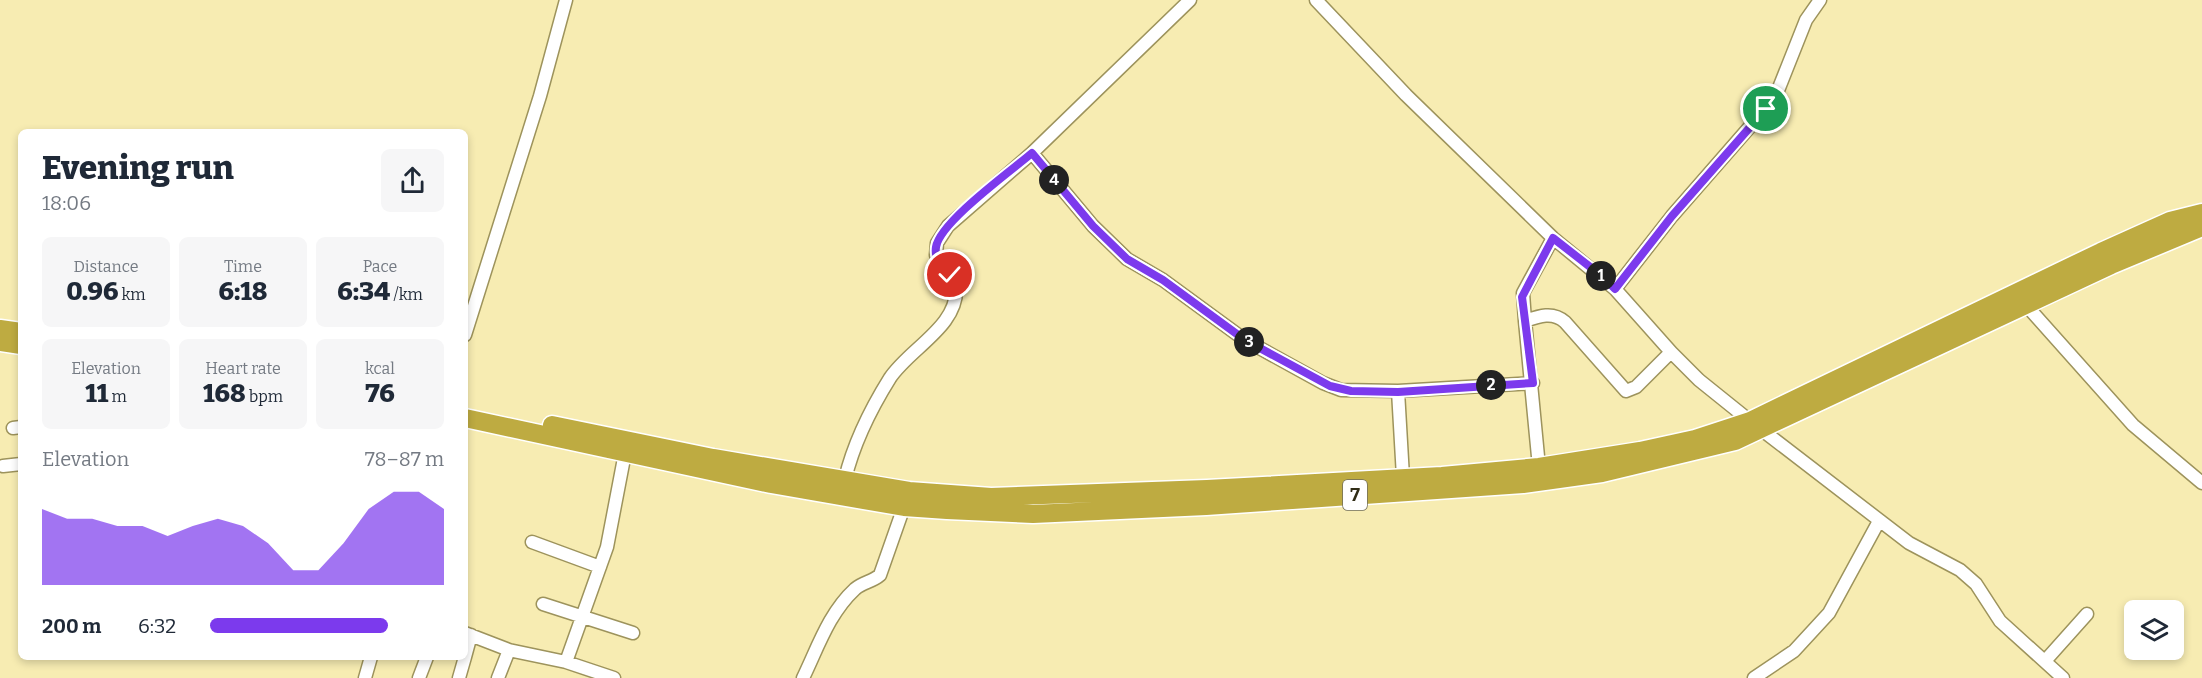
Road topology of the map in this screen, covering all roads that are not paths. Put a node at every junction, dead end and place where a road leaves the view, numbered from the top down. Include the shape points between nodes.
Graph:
1 (566, 0) edge
2 (1190, 0) edge
3 (1316, 0) edge
4 (1819, 0) edge
5 (1032, 153) junction
6 (2202, 213) edge
7 (2202, 227) edge
8 (1553, 238) junction
9 (1615, 289) junction
10 (2026, 305) junction
11 (1525, 321) junction
12 (468, 325) edge
13 (0, 329) edge
14 (1956, 330) junction
15 (18, 332) edge
16 (0, 342) edge
17 (18, 345) edge
18 (1671, 352) junction
19 (1533, 383) junction
20 (1398, 392) junction
21 (468, 410) edge
22 (468, 419) edge
23 (1756, 426) junction
24 (625, 453) junction
25 (18, 464) edge
26 (3, 466) dead end
27 (1601, 466) junction
28 (1539, 467) junction
29 (1403, 477) junction
30 (845, 479) junction
31 (2202, 483) edge
32 (1207, 497) junction
33 (907, 499) junction
34 (1880, 521) junction
35 (532, 542) dead end
36 (600, 567) junction
37 (543, 604) dead end
38 (2087, 614) dead end
39 (582, 618) junction
40 (633, 633) dead end
41 (468, 634) edge
42 (509, 650) junction
43 (370, 660) edge
44 (426, 660) edge
45 (464, 660) edge
46 (2045, 661) junction
47 (566, 662) junction
48 (365, 678) edge
49 (419, 678) edge
50 (459, 678) edge
51 (498, 678) edge
52 (614, 678) edge
53 (803, 678) edge
54 (1754, 678) edge
55 (2063, 678) edge

1 - 12 street
2 - 5 street
3 - 8 street via 1406,95
4 - 9 street via 1803,27 1775,98 1672,216
5 - 20 street via 1115,249 1245,340 1335,388
5 - 30 street via 959,215 939,238 936,255 956,287 952,312 891,378 862,427
6 - 14 highway, 7 via 2170,221 2138,236
7 - 10 highway, 7
8 - 9 street
8 - 11 street via 1523,293
9 - 18 street
10 - 14 highway, 7
10 - 31 street via 2133,425
11 - 18 street via 1544,315 1559,316 1626,391 1636,387
11 - 19 street
13 - 15 highway
14 - 23 highway, 7
16 - 17 highway
18 - 23 street via 1698,380
19 - 20 street
19 - 28 street
20 - 29 street
21 - 30 highway, 7 via 712,458
22 - 24 highway, 7
23 - 27 highway, 7
23 - 34 street
24 - 33 highway, 7 via 771,484
24 - 36 street
25 - 26 street
27 - 28 highway, 7
27 - 32 highway, 7 via 1523,484
28 - 29 highway, 7
29 - 32 highway, 7
30 - 33 highway, 7
32 - 33 highway, 7
33 - 53 street via 880,575 861,584 835,610
34 - 46 street via 1909,543 1960,570 1976,584 2000,621
34 - 54 street via 1828,613 1794,651
35 - 36 street
36 - 39 street
37 - 39 street
38 - 46 street
39 - 40 street
39 - 47 street
41 - 42 street
42 - 47 street
42 - 51 street
43 - 48 street
44 - 49 street
45 - 50 street
46 - 55 street
47 - 52 street

